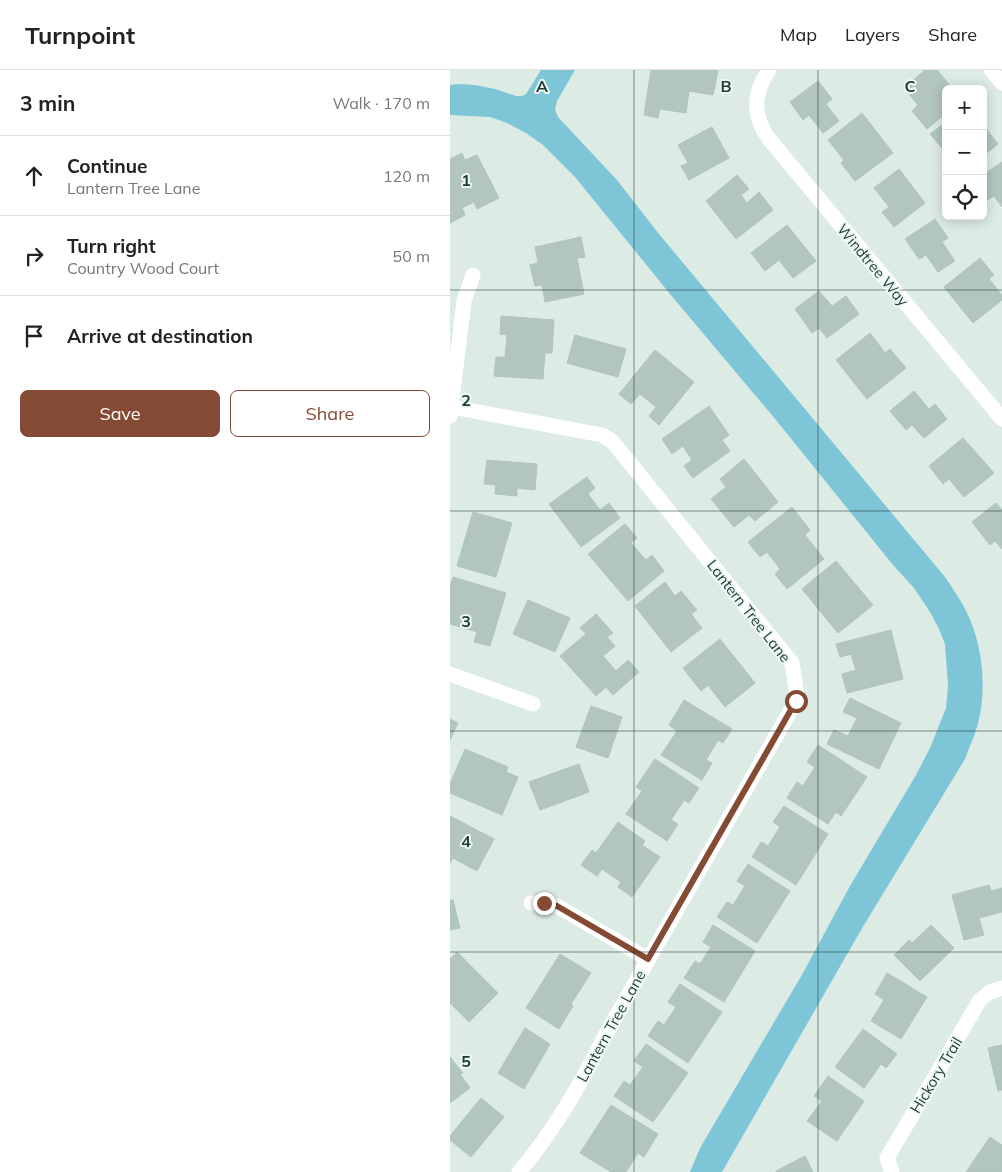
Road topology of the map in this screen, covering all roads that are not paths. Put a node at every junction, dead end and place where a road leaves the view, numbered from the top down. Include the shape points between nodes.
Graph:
1 (769, 70) edge
2 (991, 70) edge
3 (1002, 83) edge
4 (473, 275) dead end
5 (451, 412) edge
6 (1002, 419) edge
7 (450, 674) edge
8 (533, 704) dead end
9 (531, 903) dead end
10 (648, 959) junction
11 (1002, 988) edge
12 (520, 1172) edge
13 (892, 1172) edge

1 - 6 street, Windtree Way via 762,80 756,105 762,130 768,139
2 - 3 street
4 - 5 street via 464,301
5 - 10 street, Lantern Tree Lane via 602,435 612,441 792,663 796,701
7 - 8 street
9 - 10 street via 557,906
10 - 12 street, Lantern Tree Lane via 574,1093
11 - 13 street, Hickory Trail via 980,1000 887,1158

